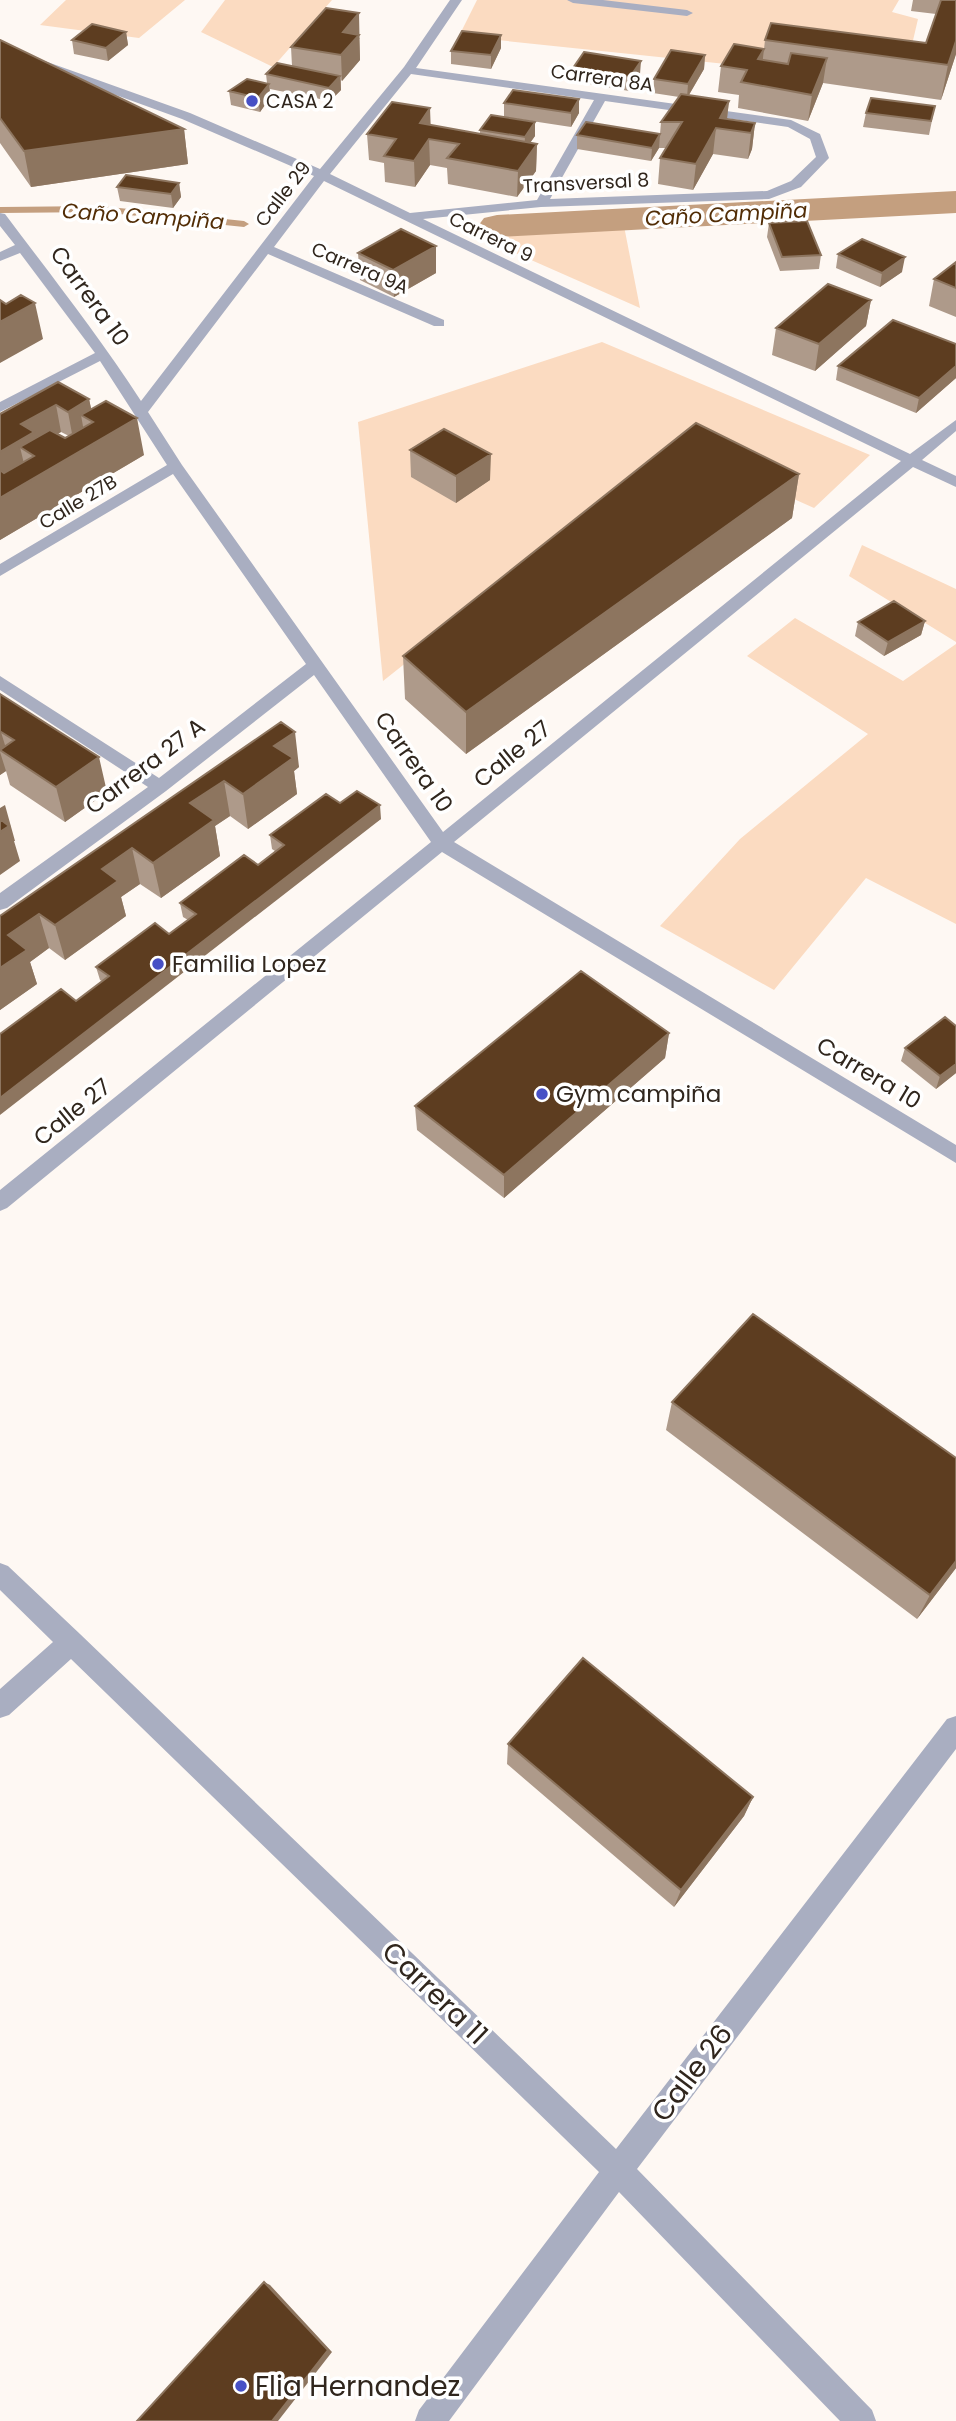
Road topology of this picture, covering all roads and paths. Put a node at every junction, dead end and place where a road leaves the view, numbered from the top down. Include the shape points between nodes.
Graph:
1 (456, 0) edge
2 (573, 0) edge
3 (687, 13) dead end
4 (0, 49) edge
5 (408, 70) junction
6 (602, 97) junction
7 (322, 175) junction
8 (769, 195) joint
9 (541, 203) junction
10 (0, 217) edge
11 (406, 217) junction
12 (24, 246) junction
13 (266, 248) junction
14 (0, 257) edge
15 (439, 323) dead end
16 (103, 354) junction
17 (0, 408) edge
18 (140, 412) junction
19 (956, 424) edge
20 (912, 462) junction
21 (175, 466) junction
22 (956, 482) edge
23 (0, 571) edge
24 (316, 665) junction
25 (0, 682) edge
26 (160, 788) junction
27 (441, 844) junction
28 (0, 903) edge
29 (956, 1154) edge
30 (0, 1202) edge
31 (0, 1574) edge
32 (71, 1642) junction
33 (0, 1706) edge
34 (956, 1728) edge
35 (618, 2170) junction
36 (430, 2421) edge
37 (861, 2421) edge

1 - 5 street, Calle 29
2 - 3 street
4 - 7 street, Carrera 9 via 186,116
5 - 6 street, Carrera 8A
5 - 7 street, Calle 29
6 - 8 street, Carrera 8A via 791,124 816,137 823,158 796,184
6 - 9 street
7 - 11 street, Carrera 9
7 - 13 street, Calle 29
8 - 9 street, Transversal 8
9 - 11 street, Transversal 8
10 - 12 street, Carrera 10
11 - 20 street, Carrera 9
12 - 14 street
12 - 16 street, Carrera 10
13 - 15 street, Carrera 9A
13 - 18 street, Calle 29
16 - 17 street
16 - 18 street, Carrera 10
18 - 21 street, Carrera 10
19 - 20 street, Calle 27
20 - 22 street, Carrera 9
20 - 27 street, Calle 27
21 - 23 street, Calle 27B
21 - 24 street, Carrera 10
24 - 26 street, Carrera 27 A
24 - 27 street, Carrera 10
25 - 26 street
26 - 28 street, Carrera 27 A
27 - 29 street, Carrera 10
27 - 30 street, Calle 27
31 - 32 street, Carrera 11
32 - 33 street
32 - 35 street, Carrera 11
34 - 35 street, Calle 26
35 - 36 street, Calle 26
35 - 37 street, Carrera 11

